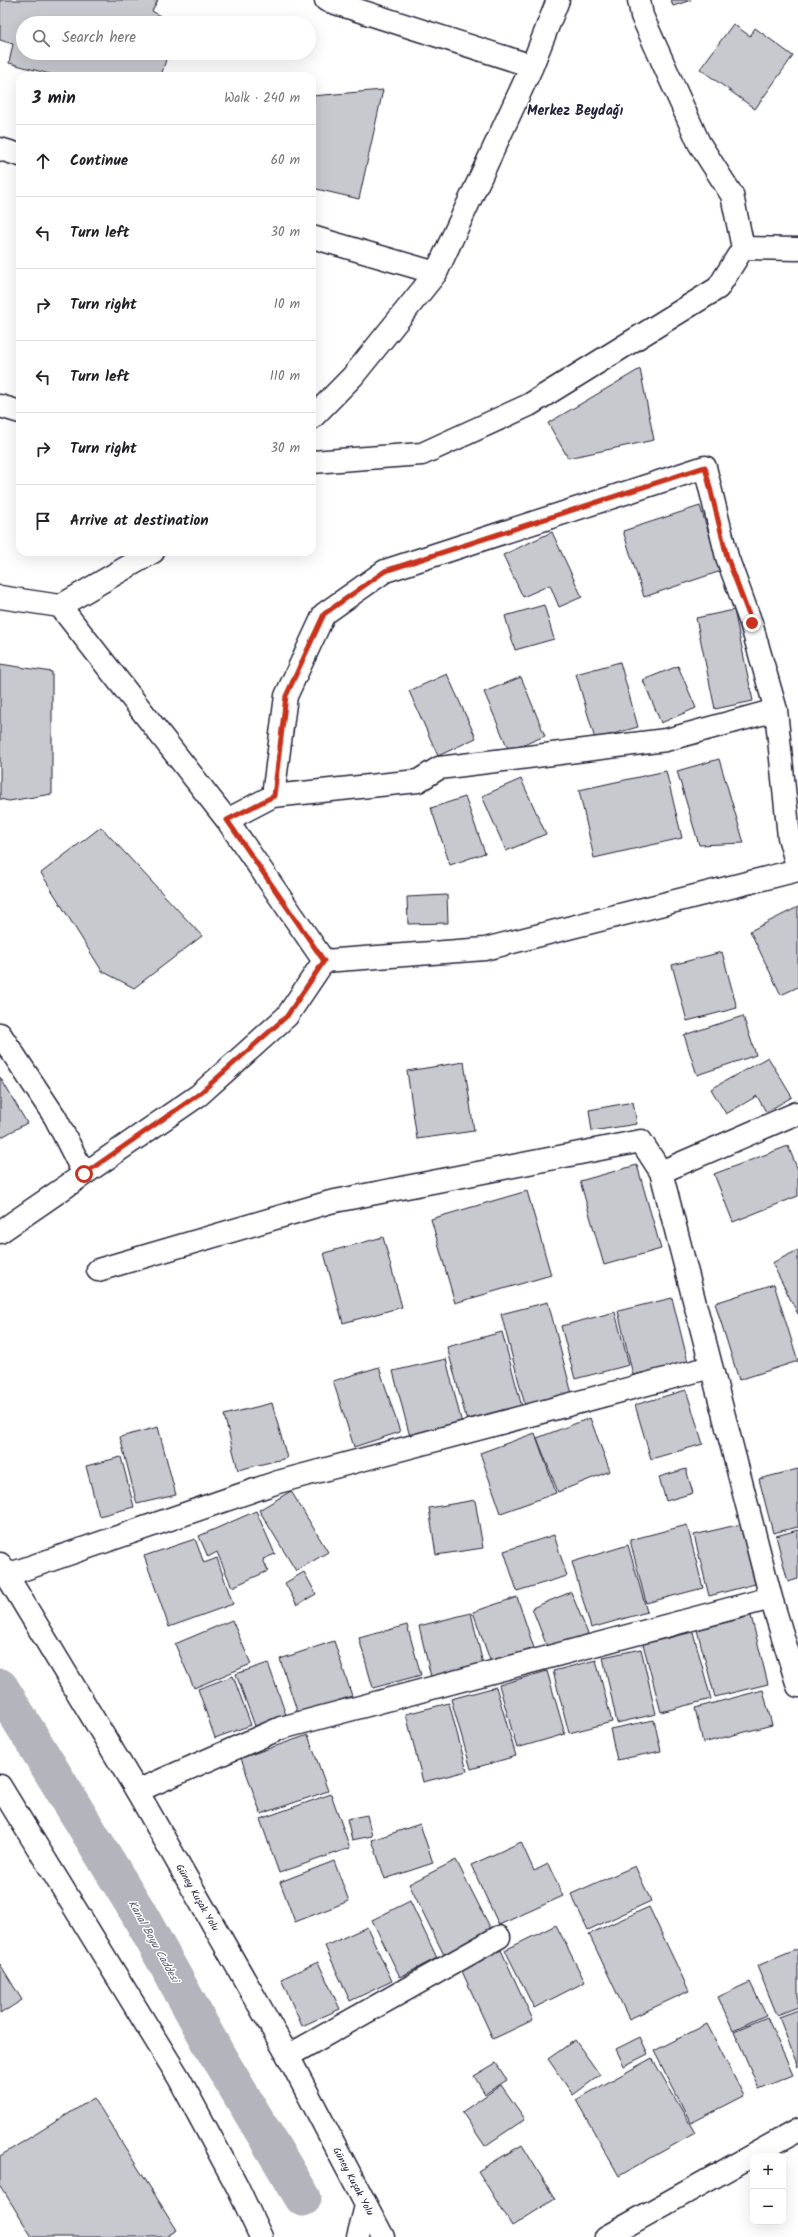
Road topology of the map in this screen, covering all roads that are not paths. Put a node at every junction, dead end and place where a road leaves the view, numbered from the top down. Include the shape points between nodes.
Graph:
1 (326, 0) edge
2 (558, 0) edge
3 (639, 0) edge
4 (532, 66) junction
5 (0, 150) edge
6 (16, 154) edge
7 (316, 237) edge
8 (742, 248) junction
9 (798, 249) edge
10 (436, 273) junction
11 (0, 406) edge
12 (16, 411) edge
13 (316, 414) edge
14 (316, 462) edge
15 (146, 556) edge
16 (0, 597) edge
17 (60, 606) junction
18 (776, 710) junction
19 (274, 796) junction
20 (227, 820) junction
21 (798, 870) edge
22 (324, 961) junction
23 (0, 1034) edge
24 (798, 1115) edge
25 (661, 1172) junction
26 (84, 1174) junction
27 (0, 1232) edge
28 (98, 1270) dead end
29 (711, 1367) junction
30 (4, 1569) edge
31 (771, 1598) junction
32 (798, 1686) edge
33 (0, 1786) edge
34 (137, 1791) junction
35 (499, 1937) dead end
36 (288, 2056) junction
37 (798, 2130) edge
38 (366, 2206) junction
39 (261, 2237) edge
40 (358, 2237) edge
41 (383, 2237) edge
42 (606, 2237) edge

1 - 4 street
2 - 4 street
3 - 8 street via 642,16 699,143 732,194
4 - 10 street
5 - 6 street
7 - 10 street
8 - 9 street
8 - 14 street via 718,288 529,405 422,454
10 - 13 street via 353,376
11 - 12 street
15 - 17 street
16 - 17 street
17 - 20 street
18 - 19 street via 666,740 439,768 418,781
18 - 19 street via 752,623 727,557 705,467 385,571 324,614 286,696
18 - 21 street via 789,838
19 - 20 street
20 - 22 street
21 - 22 street via 485,949
22 - 26 street via 287,1016 199,1094
23 - 26 street via 55,1117
24 - 25 street via 797,1113
25 - 28 street via 642,1141 330,1202
25 - 29 street
26 - 27 street
29 - 30 street via 278,1482
29 - 31 street
30 - 34 street, Güney Kuşak Yolu
31 - 32 street
31 - 34 street via 281,1728
33 - 39 street via 179,2078
34 - 36 street, Güney Kuşak Yolu
35 - 36 street
36 - 38 street, Güney Kuşak Yolu
37 - 42 street
38 - 40 street
38 - 41 street, Güney Kuşak Yolu

